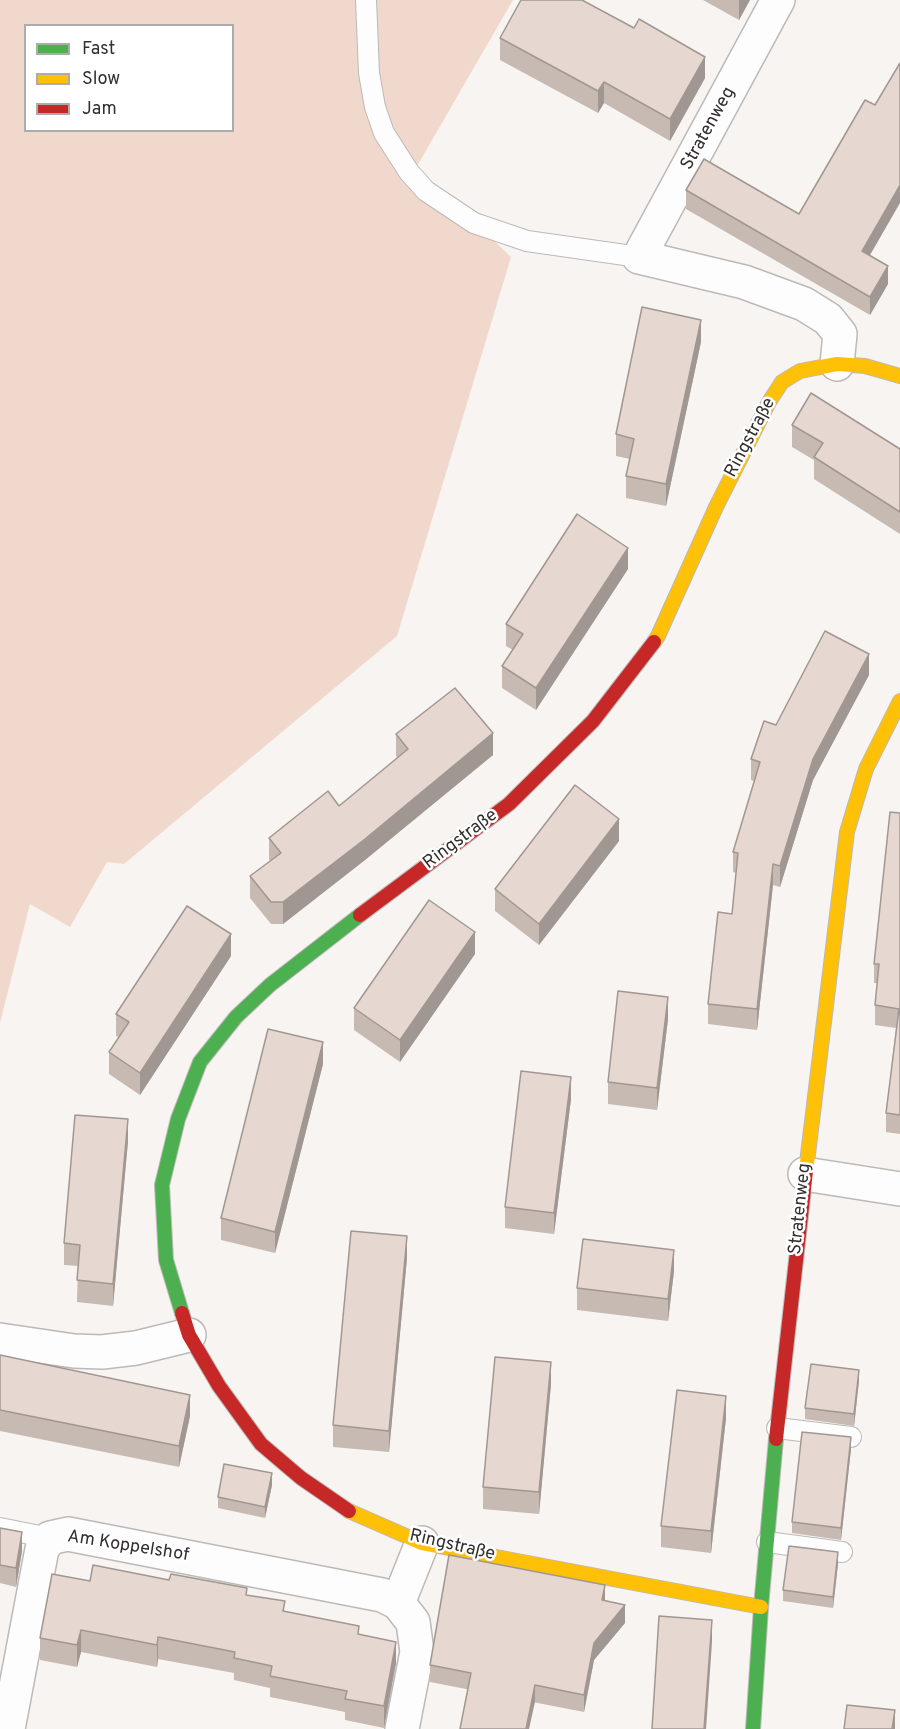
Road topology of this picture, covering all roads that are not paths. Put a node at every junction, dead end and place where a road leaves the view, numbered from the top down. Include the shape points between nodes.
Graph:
1 (366, 0) edge
2 (778, 0) edge
3 (639, 256) junction
4 (837, 364) junction
5 (900, 376) edge
6 (900, 701) edge
7 (805, 1174) junction
8 (900, 1188) edge
9 (189, 1335) junction
10 (0, 1340) edge
11 (777, 1428) junction
12 (851, 1437) edge
13 (0, 1528) edge
14 (50, 1538) junction
15 (767, 1542) junction
16 (422, 1543) junction
17 (842, 1552) dead end
18 (398, 1603) junction
19 (761, 1607) junction
20 (8, 1729) edge
21 (402, 1729) edge
22 (753, 1729) edge

1 - 3 lane via 369,73 375,107 384,133 426,191 474,223 527,241
2 - 3 street, Stratenweg
3 - 4 street via 744,282 804,304 828,320 840,334
4 - 5 street, Ringstraße via 865,366
4 - 9 street, Ringstraße via 800,371 782,382 716,507 658,636 593,721 509,804 270,985 236,1017 200,1062 178,1119 162,1185 166,1260
6 - 7 street, Stratenweg via 866,769 848,832
7 - 8 street
7 - 11 street, Stratenweg
9 - 10 street via 102,1352
9 - 16 street, Ringstraße via 219,1386 261,1444 348,1511
11 - 12 lane
11 - 15 street, Stratenweg
13 - 14 lane
14 - 18 street, Am Koppelshof via 68,1534 85,1537 382,1595
14 - 20 street, Am Koppelshof via 38,1563
15 - 17 lane
15 - 19 street, Stratenweg
16 - 18 street
16 - 19 street, Ringstraße
18 - 21 street via 413,1622 417,1652
19 - 22 street, Stratenweg

